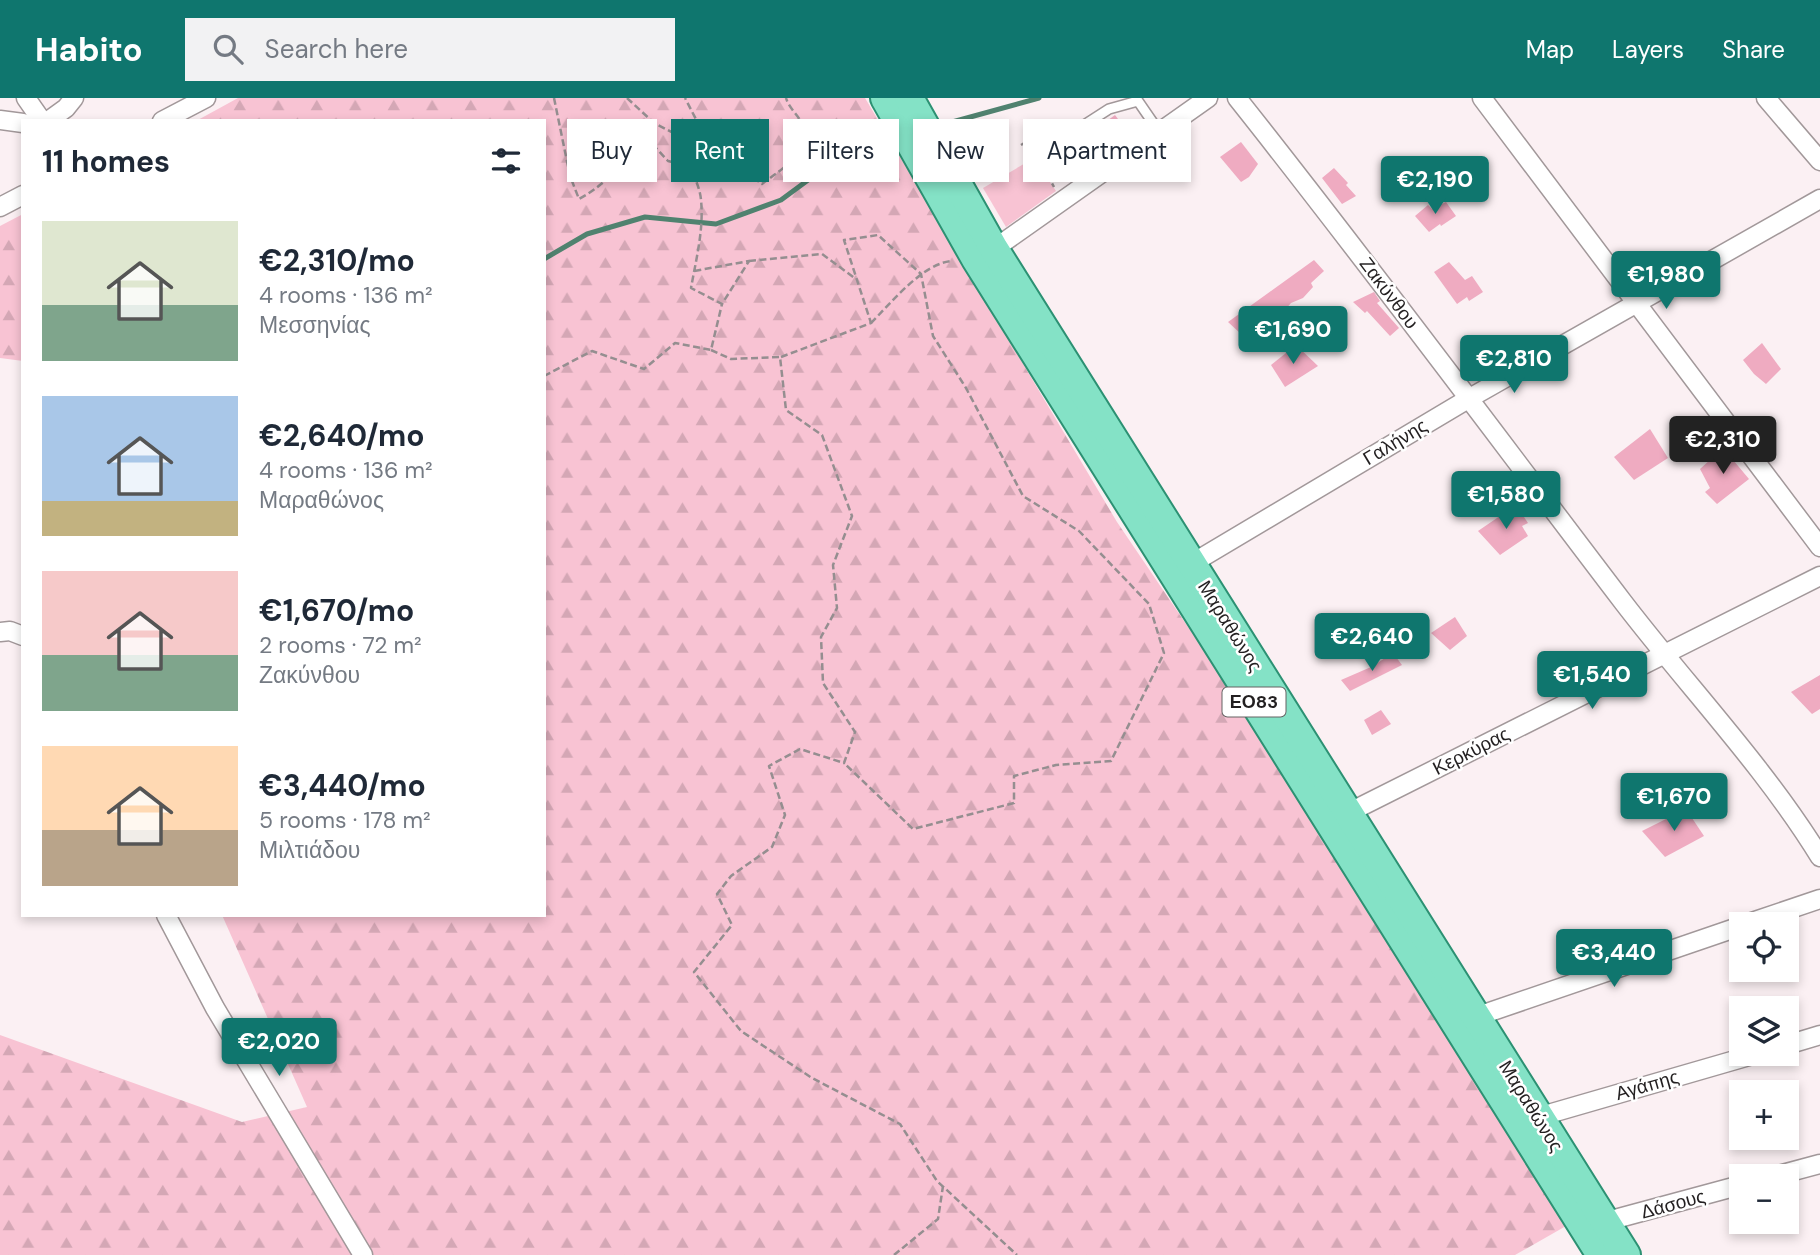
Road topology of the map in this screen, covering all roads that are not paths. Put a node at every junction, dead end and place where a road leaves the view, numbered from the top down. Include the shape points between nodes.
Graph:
1 (26, 98) edge
2 (74, 98) edge
3 (206, 98) edge
4 (886, 98) edge
5 (1208, 98) edge
6 (1237, 98) edge
7 (1482, 98) edge
8 (1766, 98) edge
9 (41, 119) edge
10 (51, 119) edge
11 (166, 119) edge
12 (1093, 119) edge
13 (1150, 119) edge
14 (1179, 119) edge
15 (0, 120) edge
16 (913, 123) edge
17 (21, 125) edge
18 (1820, 161) edge
19 (946, 182) edge
20 (1091, 182) edge
21 (21, 196) edge
22 (1820, 199) edge
23 (0, 207) edge
24 (985, 254) junction
25 (1636, 303) junction
26 (1468, 399) junction
27 (1820, 547) edge
28 (1191, 564) junction
29 (1820, 576) edge
30 (0, 632) edge
31 (21, 635) edge
32 (1663, 654) junction
33 (1348, 813) junction
34 (1820, 857) edge
35 (1820, 899) edge
36 (1782, 912) edge
37 (167, 917) edge
38 (1729, 930) edge
39 (1475, 1017) junction
40 (1820, 1035) edge
41 (1799, 1041) edge
42 (1729, 1062) edge
43 (1538, 1117) junction
44 (1820, 1164) edge
45 (1799, 1169) edge
46 (1729, 1188) edge
47 (1604, 1222) junction
48 (363, 1255) edge
49 (1601, 1255) edge
50 (1626, 1255) edge

1 - 9 street
2 - 10 street
3 - 11 street
4 - 16 main road, Μαραθώνος / ΕΟ83
5 - 14 street
6 - 26 street, Ζακύνθου
7 - 25 street
8 - 18 street
12 - 13 lane via 1138,101
15 - 17 street
19 - 24 main road, Μαραθώνος / ΕΟ83
20 - 24 street
21 - 23 street
22 - 25 street, Γαλήνης
24 - 28 main road, Μαραθώνος / ΕΟ83
24 - 49 main road, Μαραθώνος / ΕΟ83
25 - 26 street, Γαλήνης
25 - 27 street
26 - 28 street, Γαλήνης
26 - 32 street, Ζακύνθου
28 - 33 main road, Μαραθώνος / ΕΟ83
29 - 32 street, Κερκύρας
30 - 31 street
32 - 33 street, Κερκύρας
32 - 34 street, Ζακύνθου via 1763,776
33 - 39 main road, Μαραθώνος / ΕΟ83
35 - 36 street
37 - 48 street via 215,1008
38 - 39 street
39 - 43 main road, Μαραθώνος / ΕΟ83
40 - 41 street
42 - 43 street, Αγάπης
43 - 47 main road, Μαραθώνος / ΕΟ83
44 - 45 street
46 - 47 street, Δάσους
47 - 50 main road, Μαραθώνος / ΕΟ83

